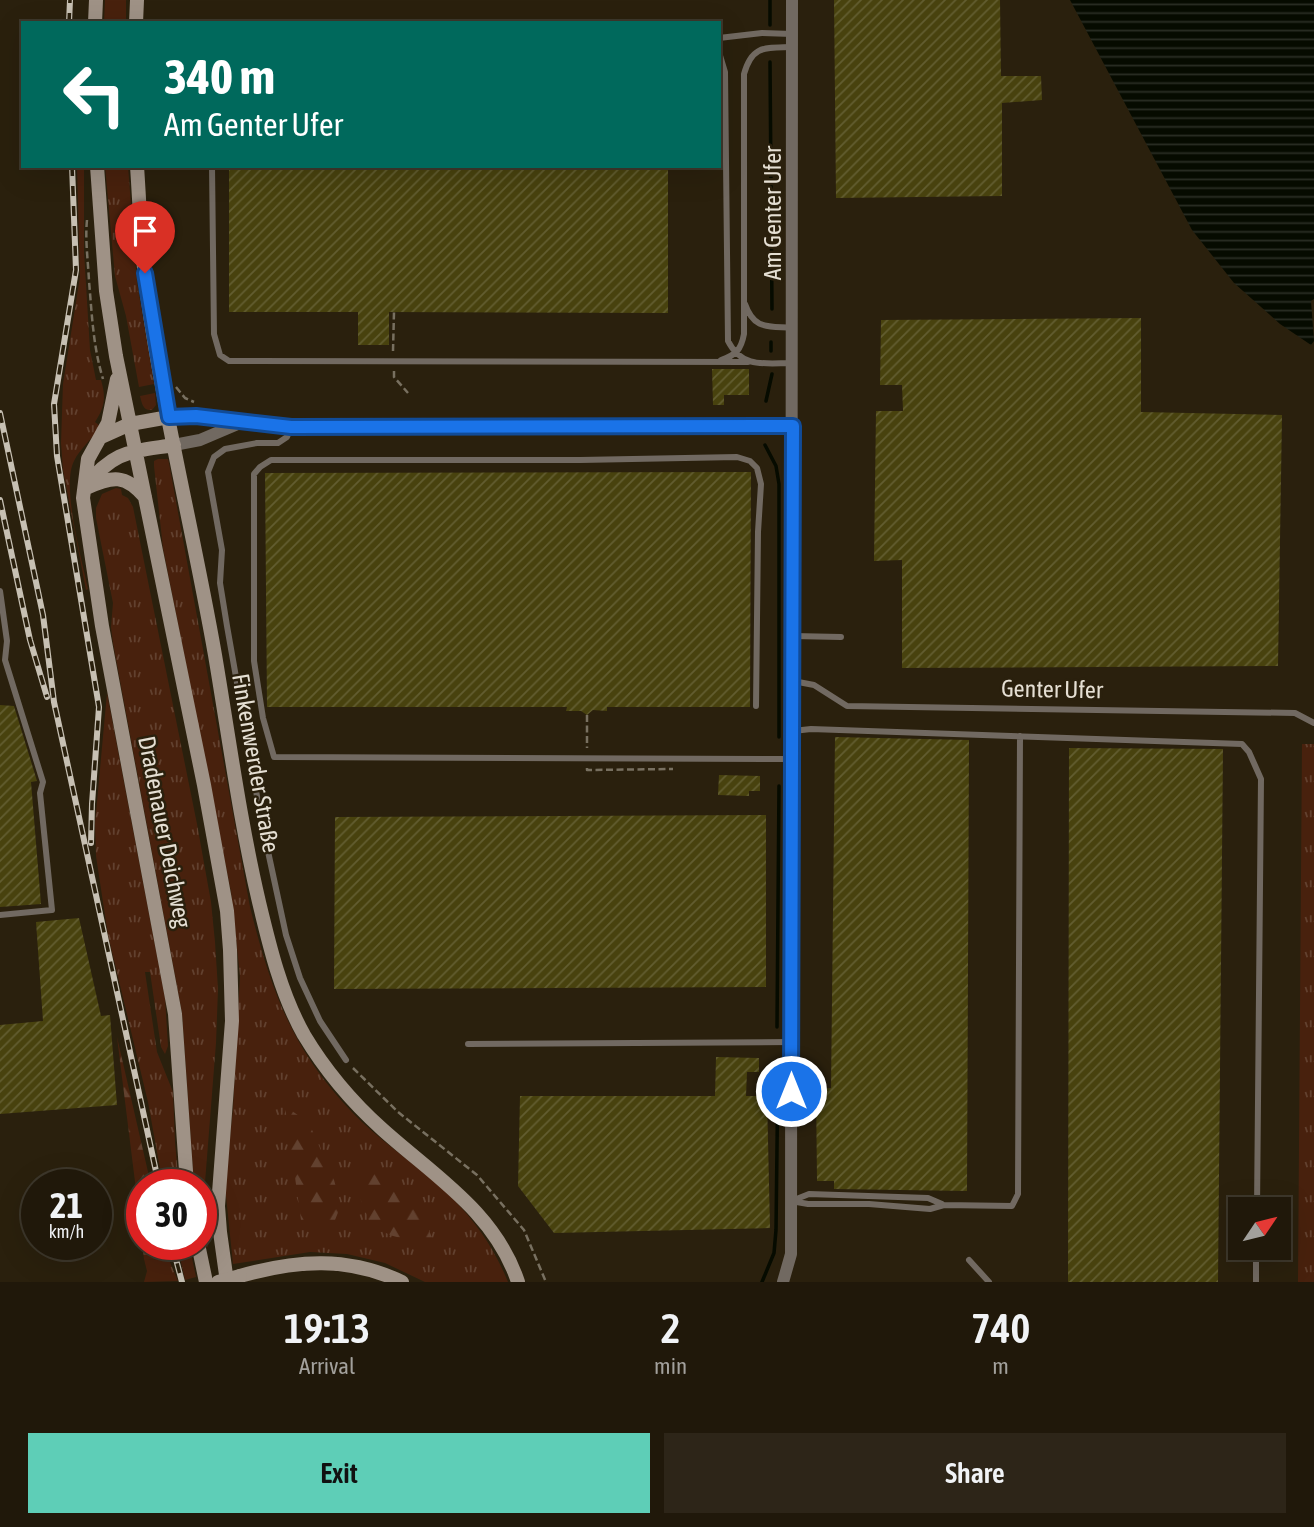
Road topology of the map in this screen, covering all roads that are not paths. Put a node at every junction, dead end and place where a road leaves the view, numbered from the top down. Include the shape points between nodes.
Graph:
1 (96, 0) edge
2 (137, 0) edge
3 (792, 0) edge
4 (95, 21) edge
5 (136, 21) edge
6 (721, 38) edge
7 (792, 41) junction
8 (721, 59) edge
9 (97, 168) edge
10 (137, 168) edge
11 (212, 168) edge
12 (743, 299) junction
13 (793, 328) junction
14 (736, 354) junction
15 (748, 362) junction
16 (712, 363) junction
17 (793, 363) junction
18 (119, 370) junction
19 (169, 417) junction
20 (241, 423) junction
21 (130, 424) junction
22 (793, 426) junction
23 (291, 427) junction
24 (101, 437) junction
25 (174, 445) junction
26 (136, 452) junction
27 (83, 489) junction
28 (146, 498) junction
29 (0, 591) edge
30 (793, 636) junction
31 (841, 637) dead end
32 (793, 681) junction
33 (756, 706) dead end
34 (1314, 723) edge
35 (793, 731) junction
36 (1020, 736) junction
37 (793, 759) junction
38 (0, 915) edge
39 (791, 1042) junction
40 (468, 1044) dead end
41 (346, 1060) road end
42 (186, 1169) edge
43 (1257, 1197) edge
44 (791, 1201) junction
45 (201, 1260) edge
46 (969, 1260) dead end
47 (1256, 1260) edge
48 (233, 1279) edge
49 (206, 1282) edge
50 (218, 1282) edge
51 (402, 1282) edge
52 (518, 1282) edge
53 (783, 1282) edge
54 (989, 1282) edge
55 (1256, 1282) edge

1 - 4 main road
2 - 5 main road
3 - 7 street, Am Genter Ufer
6 - 7 lane via 762,33
7 - 12 lane via 758,50 744,74
7 - 13 street, Am Genter Ufer
8 - 14 lane via 725,72 726,332
9 - 18 main road via 106,292
10 - 19 main road, Finkenwerder Straße via 147,294
11 - 16 lane via 214,334 220,355 229,361
12 - 13 lane via 748,314 761,326
12 - 14 lane via 744,334
13 - 17 street, Am Genter Ufer
14 - 15 lane
14 - 16 lane
15 - 16 lane
15 - 17 lane
17 - 22 street, Am Genter Ufer
18 - 21 main road
18 - 24 main road, Dradenauer Deichweg via 112,410
19 - 20 street
19 - 21 main road
19 - 25 main road, Finkenwerder Straße
20 - 23 street
20 - 25 street
21 - 24 main road
21 - 26 main road
22 - 23 street
22 - 30 street, Am Genter Ufer
23 - 41 lane via 278,443 225,449 214,457 208,472 222,550 220,583 227,626 286,935 320,1021
24 - 27 main road, Dradenauer Deichweg via 88,459
25 - 26 main road
25 - 52 main road, Finkenwerder Straße via 249,858 271,952 291,1009 341,1087 477,1211 505,1252
26 - 27 main road via 107,463
26 - 28 main road
27 - 28 main road via 112,478 135,486
27 - 42 main road, Dradenauer Deichweg via 105,638 175,1014
28 - 48 main road via 227,911 232,1021 218,1206
29 - 38 lane via 8,640 5,660 43,782 40,793 52,910
30 - 31 lane
30 - 32 street, Am Genter Ufer
32 - 34 lane, Genter Ufer via 814,685 846,706 1295,713
32 - 35 street, Am Genter Ufer
33 - 37 lane via 761,484 750,461 737,457 271,460 254,474 254,661 274,757
35 - 36 lane
35 - 37 street, Am Genter Ufer
36 - 43 lane via 1242,744 1255,764 1261,779
36 - 44 lane via 1017,1194 1012,1206 809,1194
37 - 39 street, Am Genter Ufer
39 - 40 lane
39 - 44 street, Am Genter Ufer
44 - 53 street, Am Genter Ufer via 791,1254
45 - 49 main road
46 - 54 lane
47 - 55 lane
48 - 50 main road, bridge
48 - 51 main road via 295,1263 326,1262 362,1267

